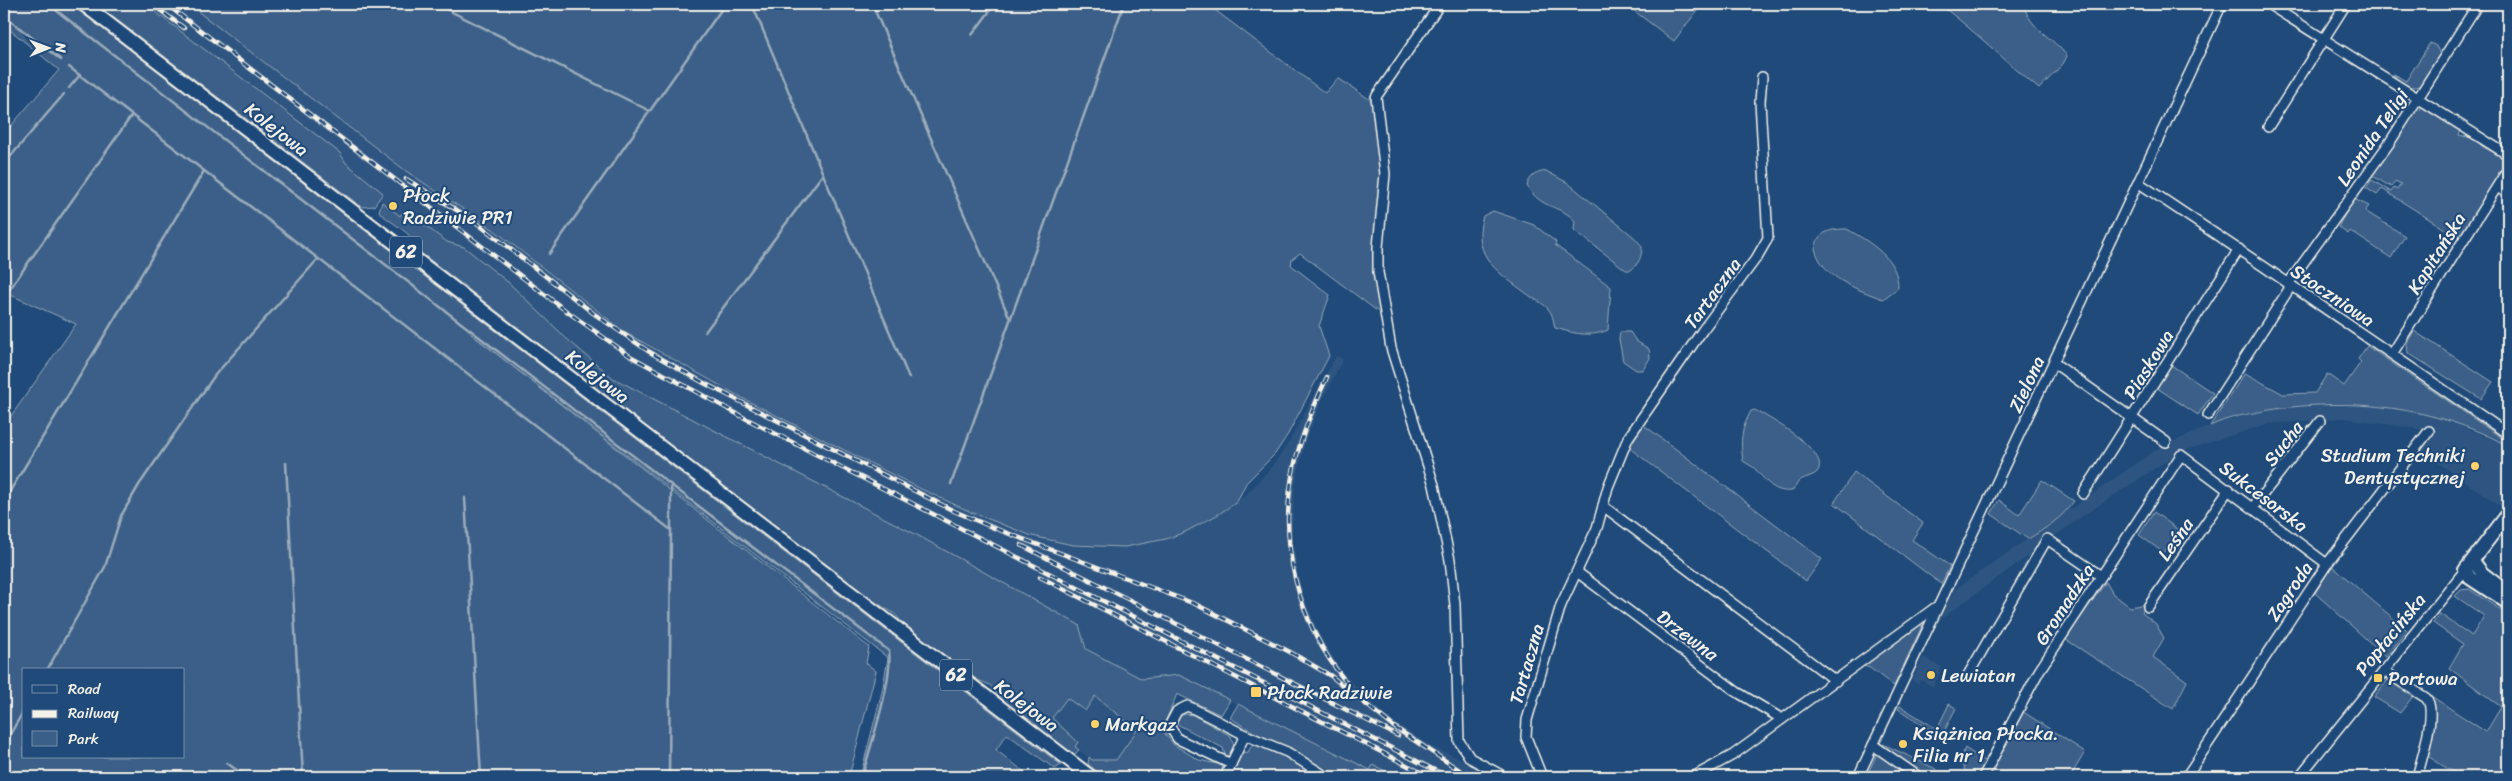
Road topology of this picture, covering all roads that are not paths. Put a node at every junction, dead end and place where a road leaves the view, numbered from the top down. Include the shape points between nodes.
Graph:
1 (83, 4) edge
2 (1440, 4) edge
3 (2222, 4) edge
4 (2268, 4) edge
5 (2346, 4) edge
6 (2478, 4) edge
7 (2324, 39) junction
8 (1762, 77) dead end
9 (2418, 99) junction
10 (2268, 128) dead end
11 (2508, 156) edge
12 (2508, 169) edge
13 (2139, 184) junction
14 (2497, 187) junction
15 (2508, 194) edge
16 (2239, 249) junction
17 (2289, 285) junction
18 (2392, 354) junction
19 (2054, 362) junction
20 (2208, 416) dead end
21 (2133, 418) junction
22 (2320, 421) dead end
23 (2429, 431) dead end
24 (2508, 434) edge
25 (2166, 442) dead end
26 (2182, 455) joint
27 (2228, 489) junction
28 (2083, 494) dead end
29 (1603, 506) junction
30 (2253, 507) junction
31 (2508, 514) edge
32 (2327, 564) junction
33 (2469, 566) junction
34 (1577, 572) junction
35 (2101, 576) junction
36 (2508, 593) edge
37 (2508, 603) edge
38 (1938, 606) junction
39 (2148, 607) dead end
40 (2384, 671) junction
41 (1968, 675) dead end
42 (1836, 681) junction
43 (1782, 719) junction
44 (1245, 735) junction
45 (1874, 745) junction
46 (1232, 764) junction
47 (1091, 777) edge
48 (1225, 777) edge
49 (1327, 777) edge
50 (1505, 777) edge
51 (1542, 777) edge
52 (1693, 777) edge
53 (1858, 777) edge
54 (1919, 777) edge
55 (1984, 777) edge
56 (2186, 777) edge
57 (2299, 777) edge
58 (2417, 777) edge

1 - 47 main road, Kolejowa / 62
2 - 50 street via 1376,97 1385,174 1377,261 1391,348 1434,485 1450,560 1455,605 1459,741 1470,758
3 - 13 street, Zielona
4 - 7 street
5 - 7 street
6 - 9 street, Leonida Teligi
7 - 9 street
7 - 10 street
8 - 29 street, Tartaczna via 1760,102 1768,238 1638,421 1628,438
9 - 11 street
9 - 17 street, Leonida Teligi
12 - 14 street, Kapitańska
13 - 16 street, Stoczniowa
13 - 19 street, Zielona
14 - 15 street
14 - 18 street, Kapitańska
16 - 17 street, Stoczniowa
16 - 21 street, Piaskowa
17 - 18 street, Stoczniowa
17 - 20 street
18 - 24 street, Stoczniowa
19 - 21 street
19 - 38 street, Zielona
21 - 25 street
21 - 28 street, Piaskowa
22 - 30 street, Sucha
23 - 32 street, Zagroda
26 - 27 street, Sukcesorska
26 - 35 street, Gromadzka
27 - 30 street, Sukcesorska
27 - 39 street, Leśna
29 - 34 street, Tartaczna
29 - 42 street
30 - 32 street, Sukcesorska
31 - 33 main road, Popłacińska
32 - 56 street, Zagroda
33 - 36 main road
33 - 37 main road via 2470,578
33 - 40 street, Popłacińska
34 - 43 street, Drzewna via 1737,692
34 - 51 street, Tartaczna via 1558,616 1526,726 1526,737
35 - 41 street via 2047,539
35 - 55 street, Gromadzka via 2039,671
38 - 42 street
38 - 45 street, Zielona
40 - 57 street, Popłacińska
40 - 58 street via 2426,698 2431,705
42 - 43 street
43 - 52 street via 1726,760
44 - 46 street
44 - 46 street via 1187,706 1177,710 1170,722 1171,731 1178,739
44 - 49 street via 1287,752
45 - 53 street, Zielona
45 - 54 street
46 - 48 street

